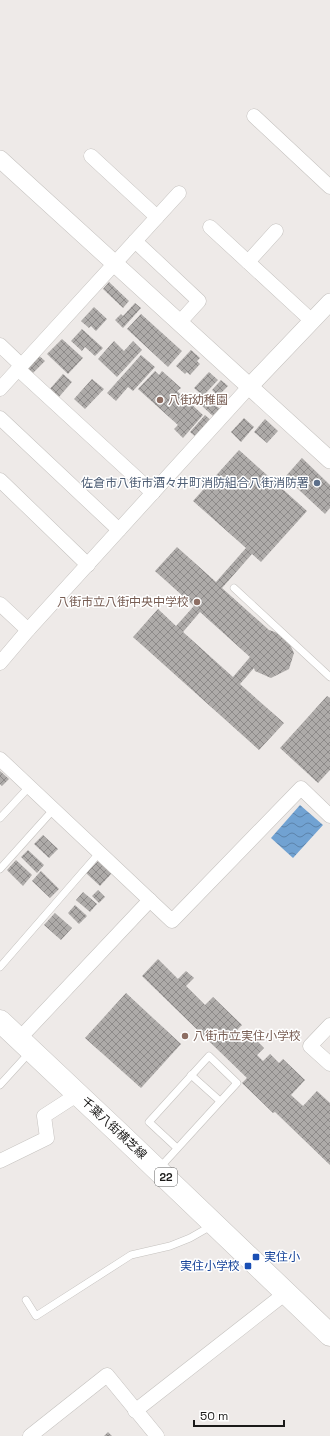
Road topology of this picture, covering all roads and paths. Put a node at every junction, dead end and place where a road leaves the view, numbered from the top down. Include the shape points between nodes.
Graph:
1 (254, 116) dead end
2 (91, 156) dead end
3 (0, 159) edge
4 (330, 187) edge
5 (179, 193) dead end
6 (157, 217) junction
7 (210, 227) dead end
8 (276, 230) dead end
9 (135, 241) junction
10 (248, 262) junction
11 (114, 264) junction
12 (330, 302) edge
13 (312, 321) junction
14 (179, 323) junction
15 (0, 345) edge
16 (20, 367) junction
17 (250, 387) junction
18 (0, 389) edge
19 (0, 418) edge
20 (330, 460) edge
21 (0, 480) edge
22 (153, 493) junction
23 (119, 530) junction
24 (88, 565) junction
25 (234, 588) dead end
26 (0, 604) edge
27 (28, 630) junction
28 (0, 663) edge
29 (330, 677) edge
30 (0, 759) edge
31 (29, 787) junction
32 (53, 810) junction
33 (330, 816) edge
34 (0, 818) edge
35 (100, 852) junction
36 (0, 869) edge
37 (150, 900) junction
38 (0, 967) edge
39 (0, 1021) edge
40 (330, 1025) edge
41 (25, 1045) junction
42 (330, 1064) edge
43 (191, 1076) junction
44 (0, 1085) edge
45 (78, 1094) junction
46 (220, 1102) junction
47 (177, 1148) junction
48 (0, 1161) edge
49 (158, 1169) junction
50 (215, 1224) junction
51 (286, 1292) junction
52 (26, 1300) dead end
53 (330, 1335) edge
54 (135, 1411) junction
55 (30, 1436) edge
56 (157, 1436) edge

1 - 4 street
2 - 6 street
3 - 11 street
5 - 6 street
6 - 9 street
7 - 10 street
8 - 10 street
9 - 11 street
9 - 14 street via 199,301
10 - 13 street
11 - 14 street
11 - 16 street
12 - 13 street
13 - 17 street
14 - 17 street
15 - 16 street
16 - 18 street
16 - 22 street
17 - 20 street
17 - 22 street
19 - 23 street
21 - 24 street
22 - 23 street
23 - 24 street
24 - 27 street
25 - 29 lane
26 - 27 street
27 - 28 street
30 - 31 street
31 - 32 street
31 - 34 lane
32 - 35 street
32 - 36 lane
33 - 37 street via 301,788 172,921
35 - 37 street
35 - 38 lane
37 - 41 street
39 - 41 main road, 千葉八街横芝線 / 22
40 - 42 street via 310,1046
41 - 44 lane
41 - 45 main road, 千葉八街横芝線 / 22
43 - 46 lane
43 - 46 lane via 209,1056 237,1082
43 - 47 lane via 149,1122
45 - 48 street via 44,1116 47,1138
45 - 49 main road, 千葉八街横芝線 / 22
46 - 47 lane
47 - 49 lane
49 - 50 main road, 千葉八街横芝線 / 22
50 - 51 main road, 千葉八街横芝線 / 22
50 - 52 lane via 170,1246 131,1255 36,1316
51 - 53 main road, 千葉八街横芝線 / 22
51 - 54 street
54 - 55 street via 107,1375
54 - 56 street

